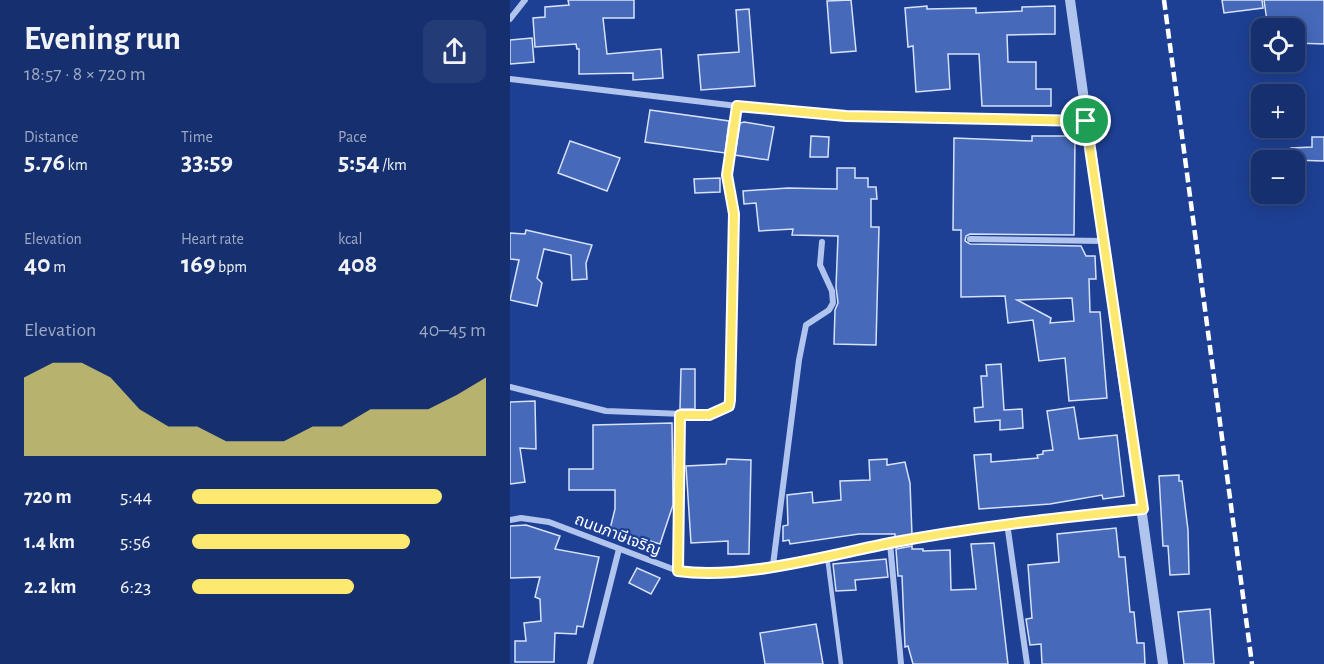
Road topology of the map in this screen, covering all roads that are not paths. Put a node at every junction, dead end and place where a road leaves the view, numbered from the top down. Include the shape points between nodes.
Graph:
1 (525, 0) edge
2 (1070, 0) edge
3 (510, 19) edge
4 (510, 79) edge
5 (737, 106) junction
6 (1086, 121) junction
7 (970, 239) dead end
8 (1103, 241) junction
9 (822, 242) dead end
10 (510, 387) edge
11 (680, 415) junction
12 (1143, 509) junction
13 (510, 520) edge
14 (1007, 523) junction
15 (890, 543) junction
16 (619, 549) junction
17 (827, 556) junction
18 (773, 565) junction
19 (678, 571) junction
20 (590, 664) edge
21 (841, 664) edge
22 (901, 664) edge
23 (1027, 664) edge
24 (1163, 664) edge

1 - 3 street
2 - 6 street
4 - 5 street
5 - 6 street via 846,116
5 - 11 street via 727,175 734,214 730,403 714,414
6 - 8 street
7 - 8 street
8 - 12 street
9 - 18 street via 820,265 833,303 806,325 798,360
10 - 11 street via 606,411
11 - 19 street
12 - 14 street, ถนนภาษีเจริญ
12 - 24 street
13 - 16 street, ถนนภาษีเจริญ via 549,522
14 - 15 street, ถนนภาษีเจริญ
14 - 23 street
15 - 17 street, ถนนภาษีเจริญ
15 - 22 street
16 - 19 street, ถนนภาษีเจริญ
16 - 20 street
17 - 18 street, ถนนภาษีเจริญ
17 - 21 lane
18 - 19 street, ถนนภาษีเจริญ via 705,575

